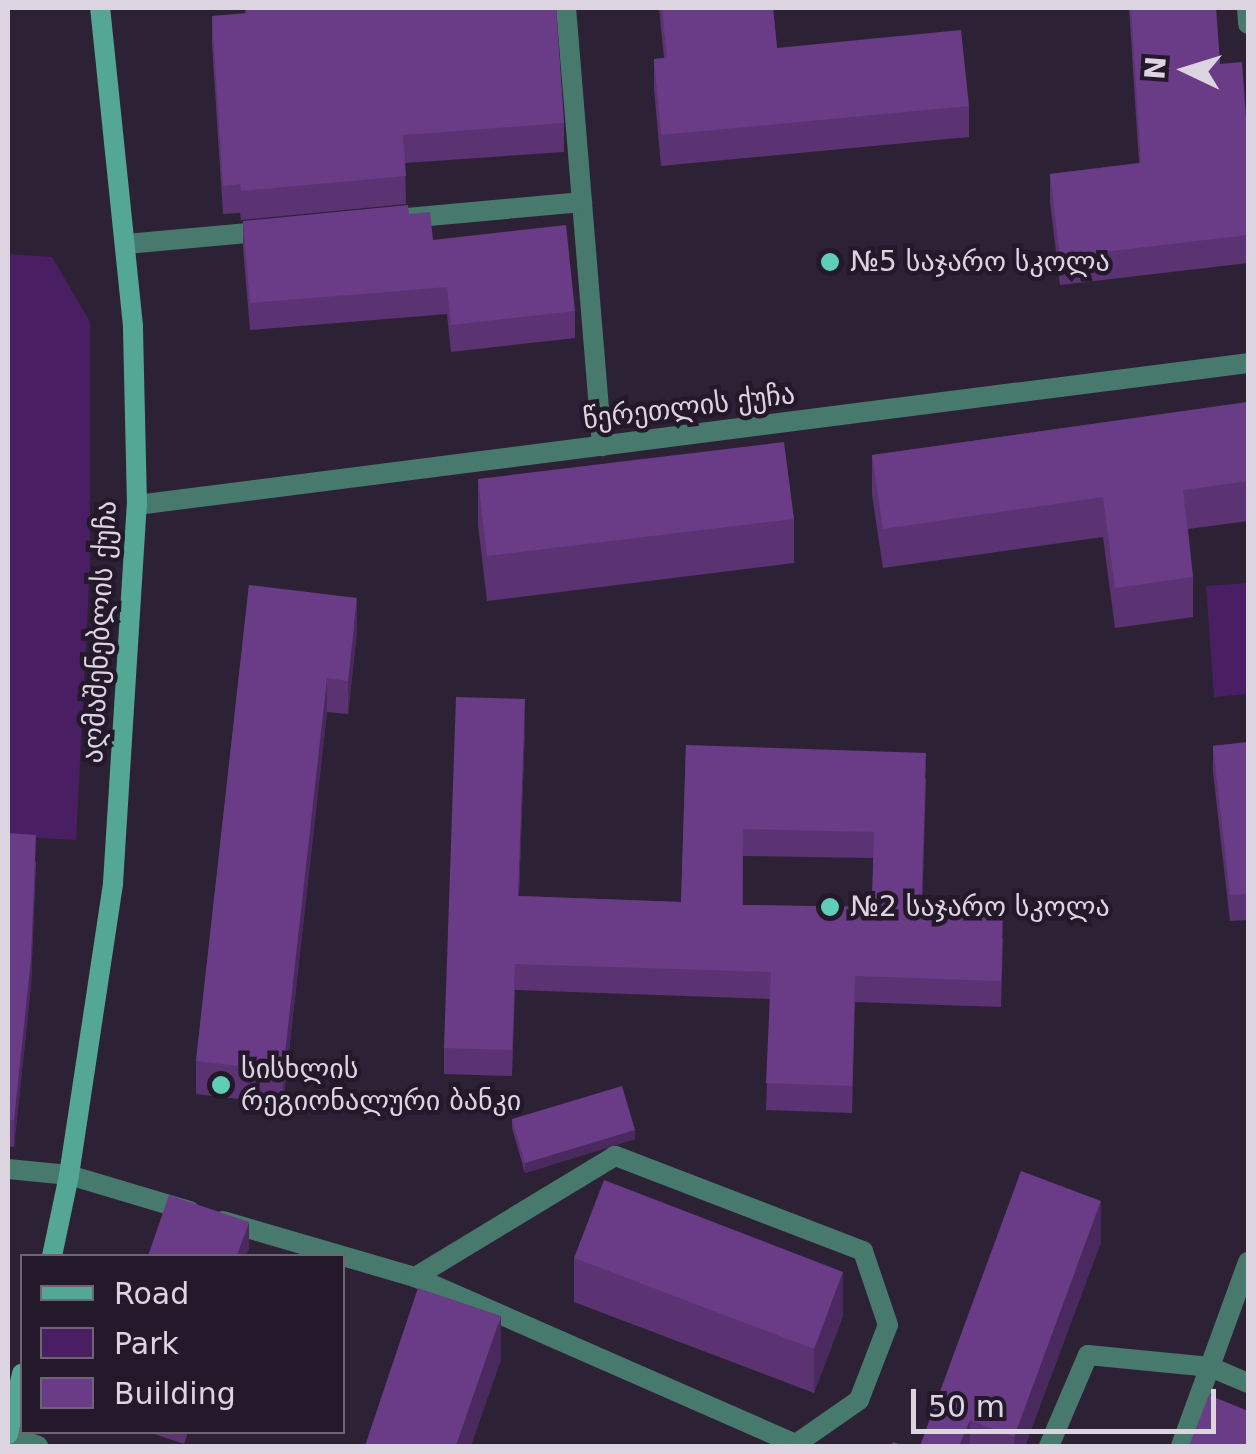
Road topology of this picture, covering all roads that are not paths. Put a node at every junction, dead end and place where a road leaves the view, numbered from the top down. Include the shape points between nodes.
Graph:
1 (100, 8) edge
2 (566, 8) edge
3 (1247, 8) edge
4 (1248, 24) edge
5 (582, 202) junction
6 (384, 220) edge
7 (284, 230) edge
8 (126, 244) junction
9 (1248, 363) edge
10 (602, 446) junction
11 (136, 504) junction
12 (8, 1169) edge
13 (69, 1176) junction
14 (52, 1254) edge
15 (336, 1254) edge
16 (345, 1257) edge
17 (1248, 1262) edge
18 (415, 1277) junction
19 (1210, 1367) junction
20 (1248, 1382) edge
21 (20, 1383) edge
22 (8, 1434) edge
23 (38, 1446) edge
24 (1049, 1446) edge
25 (1181, 1446) edge

1 - 8 main road, აღმაშენებლის ქუჩა
2 - 5 street
3 - 4 street
5 - 6 street
5 - 10 street
7 - 8 street
8 - 11 main road, აღმაშენებლის ქუჩა
9 - 10 street, წერეთლის ქუჩა
10 - 11 street, წერეთლის ქუჩა
11 - 13 main road, აღმაშენებლის ქუჩა via 113,883
12 - 13 street
13 - 14 main road, აღმაშენებლის ქუჩა
13 - 15 street
16 - 18 street
17 - 19 street
18 - 18 street via 796,1444 858,1400 888,1325 863,1251 615,1156
19 - 20 street
19 - 24 street via 1088,1355
19 - 25 street
21 - 22 main road
22 - 23 street

